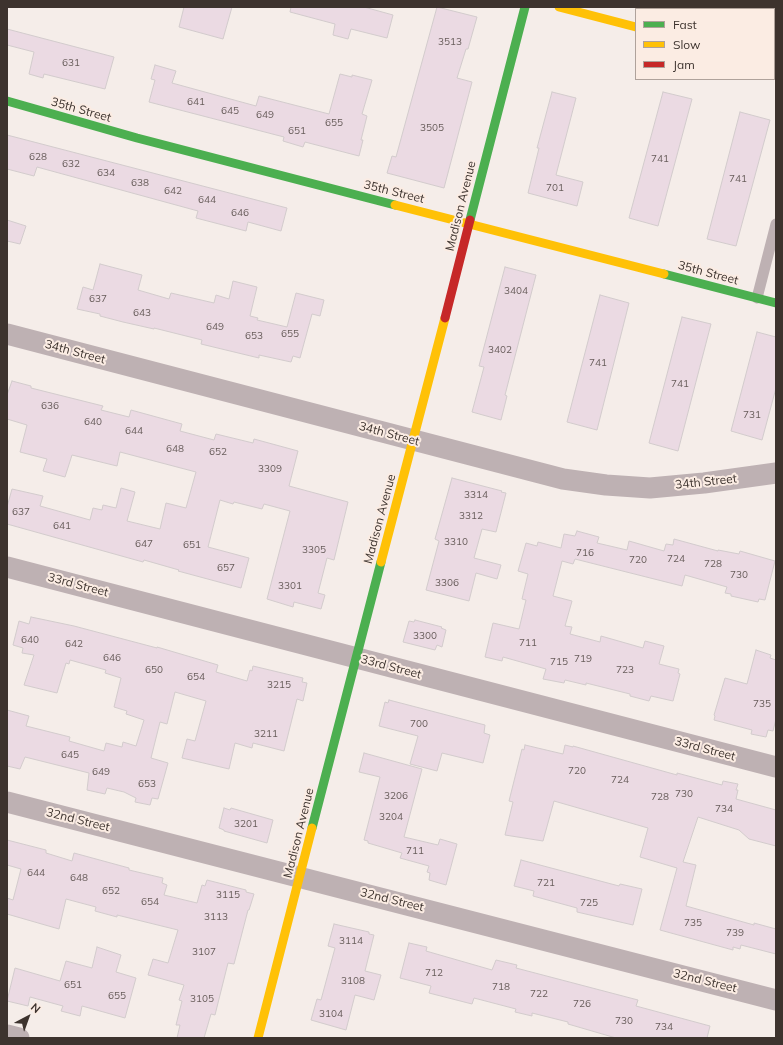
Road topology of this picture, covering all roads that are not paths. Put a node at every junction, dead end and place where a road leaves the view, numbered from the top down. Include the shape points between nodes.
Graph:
1 (525, 7) edge
2 (559, 7) edge
3 (635, 27) edge
4 (7, 101) edge
5 (469, 223) junction
6 (776, 224) edge
7 (757, 298) junction
8 (776, 303) edge
9 (7, 334) edge
10 (413, 440) junction
11 (776, 473) edge
12 (7, 567) edge
13 (356, 658) junction
14 (776, 767) edge
15 (7, 802) edge
16 (300, 877) junction
17 (776, 1000) edge
18 (7, 1035) edge
19 (19, 1038) edge
20 (258, 1038) edge

1 - 5 street, Madison Avenue
2 - 3 street
4 - 5 street, 35th Street via 138,138
5 - 7 street, 35th Street
5 - 10 street, Madison Avenue
6 - 7 lane
7 - 8 street, 35th Street
9 - 10 street, 34th Street
10 - 11 street, 34th Street via 563,479 606,486 650,488
10 - 13 street, Madison Avenue
12 - 13 street, 33rd Street
13 - 14 street, 33rd Street
13 - 16 street, Madison Avenue
15 - 16 street, 32nd Street
16 - 17 street, 32nd Street
16 - 20 street, Madison Avenue
18 - 19 street

